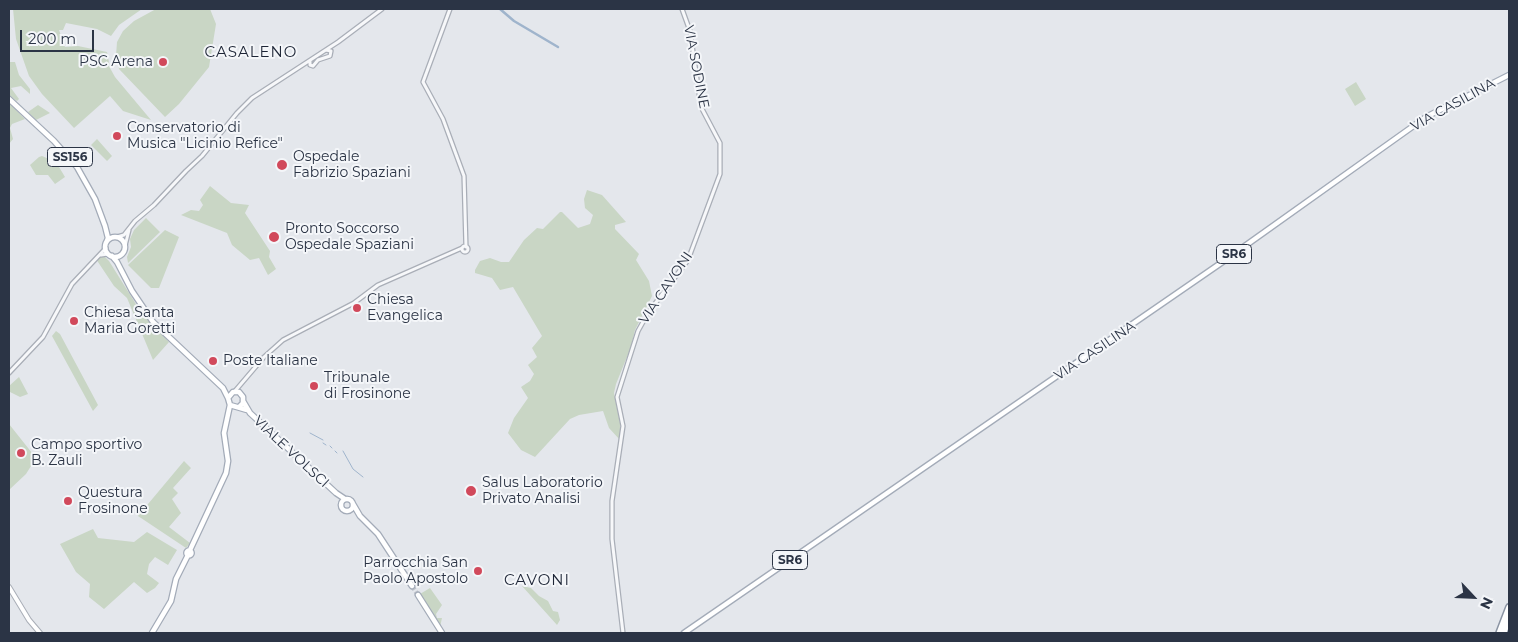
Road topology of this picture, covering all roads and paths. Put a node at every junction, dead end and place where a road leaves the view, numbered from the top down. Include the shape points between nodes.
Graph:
1 (382, 9) edge
2 (450, 9) edge
3 (682, 9) edge
4 (338, 42) junction
5 (326, 50) junction
6 (331, 51) junction
7 (310, 63) junction
8 (1509, 75) edge
9 (9, 99) edge
10 (721, 152) joint
11 (105, 226) junction
12 (130, 227) junction
13 (115, 237) junction
14 (106, 246) junction
15 (125, 246) junction
16 (110, 255) junction
17 (121, 255) junction
18 (98, 256) junction
19 (120, 266) junction
20 (9, 373) edge
21 (242, 385) junction
22 (223, 388) junction
23 (234, 392) junction
24 (242, 395) junction
25 (228, 398) junction
26 (243, 401) junction
27 (230, 405) junction
28 (238, 407) junction
29 (247, 410) junction
30 (228, 416) junction
31 (336, 493) junction
32 (345, 499) junction
33 (341, 504) junction
34 (353, 504) junction
35 (350, 510) junction
36 (360, 516) junction
37 (412, 586) tunnel mouth
38 (9, 587) edge
39 (418, 595) tunnel mouth
40 (1509, 608) edge
41 (1508, 619) edge
42 (40, 633) edge
43 (152, 633) edge
44 (442, 633) edge
45 (623, 633) edge
46 (684, 633) edge
47 (1499, 633) edge
48 (1504, 633) edge

1 - 4 street
2 - 21 street via 423,82 443,119 464,176 464,248 378,286 354,303 283,340
3 - 10 street, VIA SODINE via 690,31 702,107 719,138
4 - 5 street
4 - 6 street
5 - 6 street
5 - 7 street
6 - 7 street via 313,66
7 - 12 street via 248,101 202,156
8 - 46 main road, VIA CASILINA / SR6 via 1426,117 1221,263
9 - 11 main road, SS156 via 70,158 84,177
10 - 45 street, VIA CAVONI via 718,184 692,250 638,332 616,397 623,426 612,501 612,539
11 - 13 main road, SS156
11 - 14 main road, SS156
12 - 13 street via 124,235
12 - 15 street
13 - 14 main road
13 - 15 main road, SS156
14 - 16 main road, SS156
14 - 18 street
15 - 17 main road, SS156
16 - 17 main road
16 - 18 street
16 - 19 main road, SS156
17 - 19 main road, SS156
18 - 20 street via 72,284 44,337
19 - 22 main road, SS156 via 153,322
21 - 23 street
21 - 24 street
22 - 23 main road, SS156
22 - 25 main road, SS156
23 - 24 main road, SS156
23 - 25 main road
24 - 26 main road
25 - 27 main road, SS156
26 - 28 main road
26 - 29 main road, VIALE VOLSCI
27 - 28 main road
27 - 30 main road
28 - 29 main road, VIALE VOLSCI
28 - 30 main road
29 - 31 main road, VIALE VOLSCI
30 - 43 main road via 224,433 228,461 226,473 176,579 171,601
31 - 32 main road, VIALE VOLSCI
31 - 33 main road, VIALE VOLSCI
32 - 33 main road
32 - 34 main road, VIALE VOLSCI
33 - 35 main road, VIALE VOLSCI via 344,510
34 - 35 main road
34 - 36 main road, VIALE VOLSCI
35 - 36 main road, VIALE VOLSCI
36 - 37 main road, VIALE VOLSCI via 380,537
38 - 42 main road
39 - 44 main road
40 - 41 highway
41 - 47 highway
41 - 48 highway

